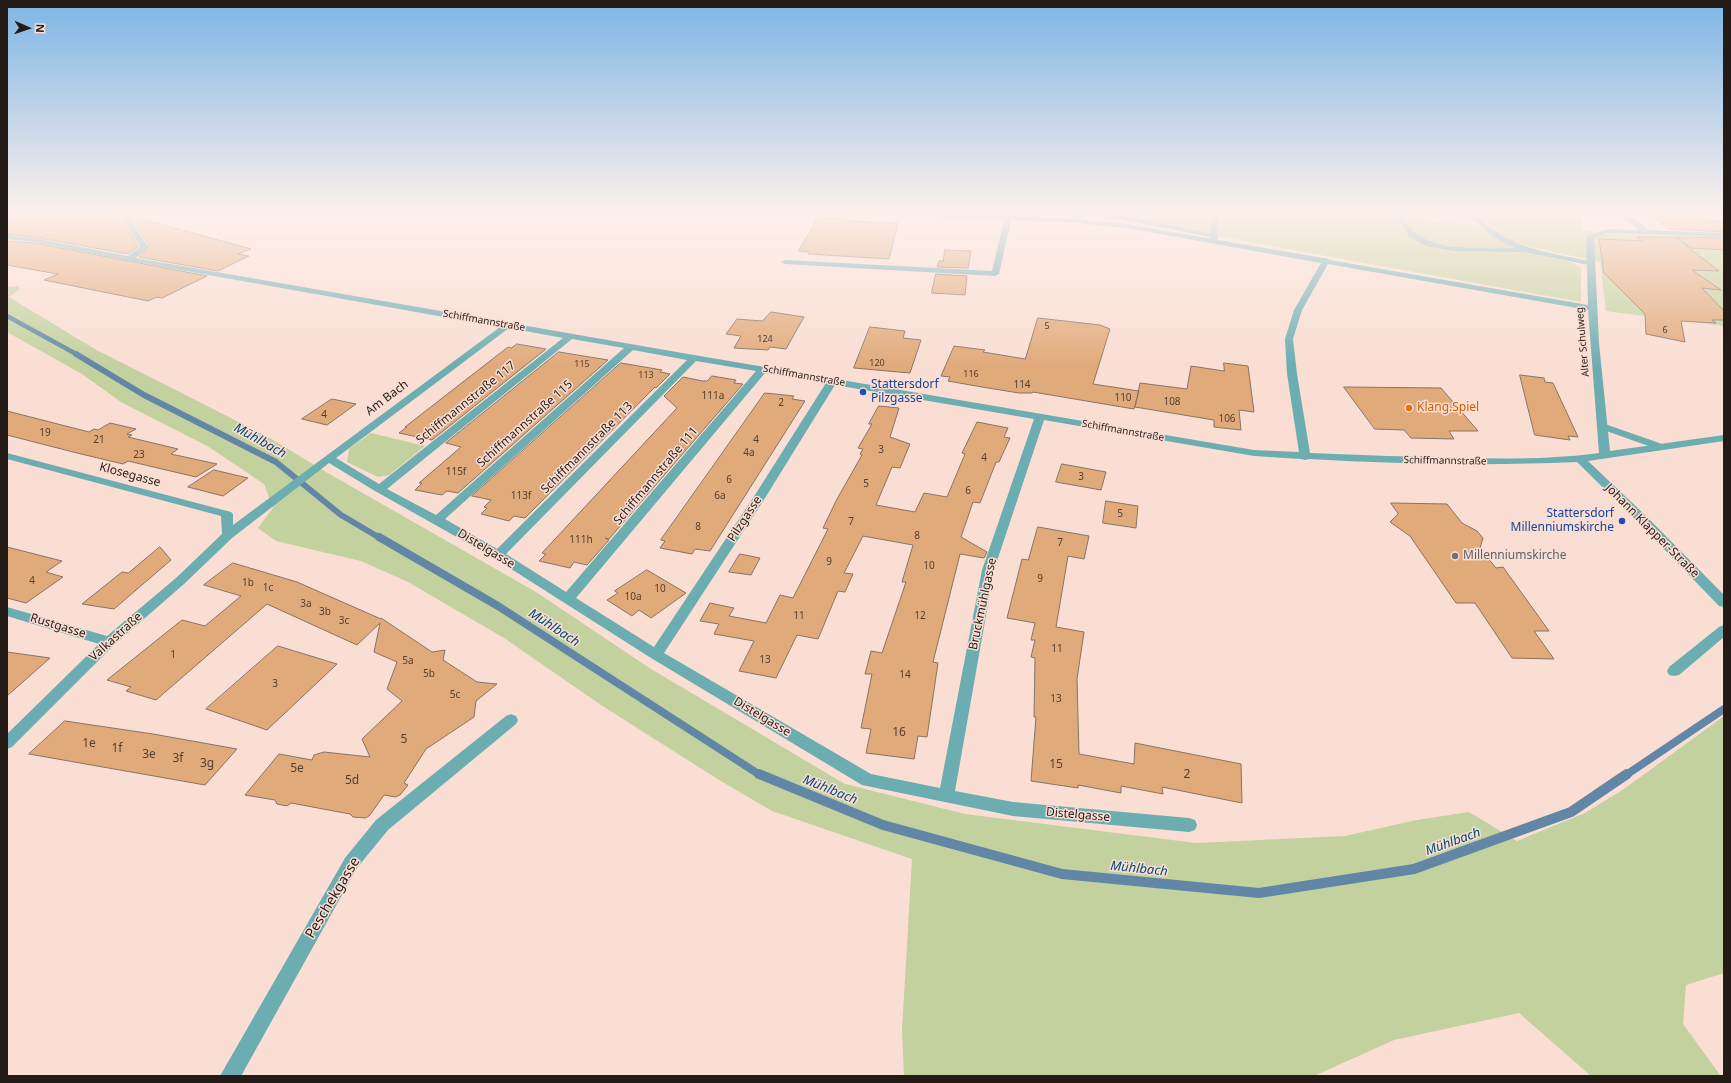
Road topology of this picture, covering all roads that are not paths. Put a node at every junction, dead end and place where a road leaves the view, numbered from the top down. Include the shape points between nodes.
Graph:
1 (162, 265) edge
2 (829, 265) edge
3 (997, 265) edge
4 (1323, 265) edge
5 (1351, 265) edge
6 (1589, 265) edge
7 (1591, 308) junction
8 (508, 325) junction
9 (571, 336) junction
10 (631, 347) junction
11 (694, 358) junction
12 (763, 369) junction
13 (832, 382) junction
14 (1040, 417) junction
15 (1602, 426) junction
16 (1724, 438) edge
17 (1661, 447) junction
18 (1605, 454) junction
19 (7, 456) edge
20 (1304, 457) junction
21 (329, 458) junction
22 (1580, 459) junction
23 (288, 489) joint
24 (378, 489) junction
25 (437, 520) junction
26 (228, 535) junction
27 (498, 555) junction
28 (568, 599) junction
29 (1724, 603) edge
30 (7, 611) edge
31 (1724, 630) edge
32 (109, 642) junction
33 (656, 654) junction
34 (1674, 671) dead end
35 (510, 720) dead end
36 (7, 743) edge
37 (946, 796) junction
38 (1189, 825) dead end
39 (230, 1076) edge

1 - 8 street, Schiffmannstraße
2 - 3 street via 995,274
4 - 20 street via 1298,310 1289,339
5 - 7 street
6 - 7 street, Alter Schulweg
7 - 15 street, Alter Schulweg
8 - 9 street, Schiffmannstraße
8 - 21 street, Am Bach
9 - 10 street, Schiffmannstraße
9 - 24 street, Schiffmannstraße 117
10 - 11 street, Schiffmannstraße
10 - 25 street, Schiffmannstraße 115
11 - 12 street, Schiffmannstraße
11 - 27 street, Schiffmannstraße 113
12 - 13 street, Schiffmannstraße
12 - 28 street, Schiffmannstraße 111
13 - 14 street, Schiffmannstraße
13 - 33 street, Pilzgasse
14 - 20 street, Schiffmannstraße via 1254,453
14 - 37 street, Bruckmühlgasse via 988,570
15 - 17 street
15 - 18 street, Alter Schulweg
16 - 17 street, Schiffmannstraße
17 - 18 street, Schiffmannstraße
18 - 22 street, Schiffmannstraße
19 - 26 street, Klosegasse via 227,514
20 - 22 street, Schiffmannstraße via 1506,462
21 - 23 street, Am Bach
21 - 24 street
22 - 29 street, Johann Klapper-Straße via 1642,518
23 - 26 street, Valkastraße
24 - 25 street, Distelgasse
25 - 27 street, Distelgasse
26 - 32 street, Valkastraße via 180,581
27 - 28 street, Distelgasse
28 - 33 street, Distelgasse
30 - 32 street, Rustgasse
31 - 34 street
32 - 36 street, Valkastraße
33 - 37 street, Distelgasse via 868,780
35 - 39 street, Peschekgasse via 382,825 351,863
37 - 38 street, Distelgasse via 1013,809

